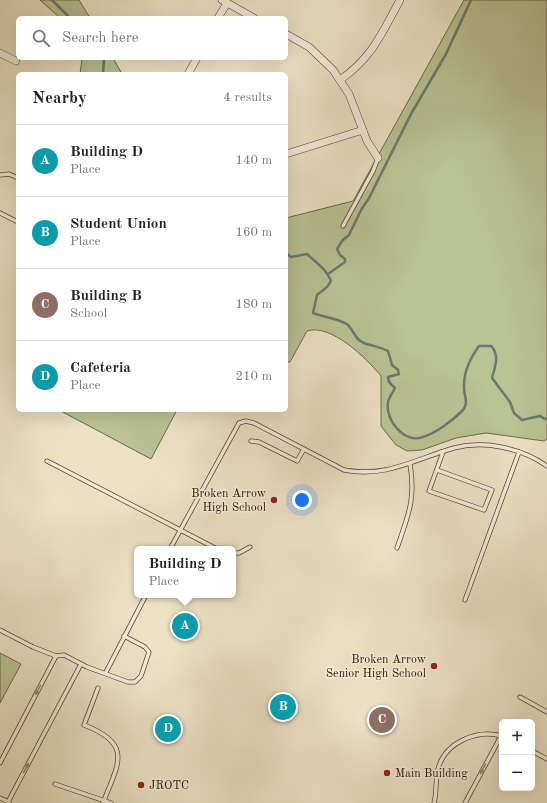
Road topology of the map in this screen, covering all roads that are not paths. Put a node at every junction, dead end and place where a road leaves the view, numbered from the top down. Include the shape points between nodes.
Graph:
1 (400, 0) edge
2 (225, 2) edge
3 (219, 16) edge
4 (250, 16) edge
5 (288, 35) edge
6 (0, 53) edge
7 (195, 60) edge
8 (16, 62) dead end
9 (189, 72) edge
10 (340, 80) junction
11 (363, 130) junction
12 (288, 153) edge
13 (378, 158) joint
14 (0, 175) edge
15 (16, 177) edge
16 (0, 213) edge
17 (16, 221) edge
18 (343, 226) dead end
19 (251, 441) dead end
20 (304, 450) junction
21 (443, 452) junction
22 (519, 452) junction
23 (47, 461) dead end
24 (410, 464) junction
25 (547, 466) edge
26 (437, 470) junction
27 (180, 530) junction
28 (172, 546) edge
29 (211, 546) edge
30 (250, 547) dead end
31 (396, 548) dead end
32 (236, 553) edge
33 (144, 598) edge
34 (465, 600) dead end
35 (0, 630) edge
36 (124, 636) junction
37 (56, 656) junction
38 (81, 664) junction
39 (106, 672) junction
40 (98, 688) dead end
41 (520, 698) dead end
42 (547, 712) edge
43 (499, 736) edge
44 (499, 740) edge
45 (535, 753) edge
46 (547, 759) edge
47 (0, 763) edge
48 (55, 784) dead end
49 (0, 798) edge
50 (9, 802) edge
51 (103, 802) edge
52 (111, 803) edge
53 (434, 803) edge
54 (465, 803) edge

1 - 10 street via 371,53
2 - 3 street
2 - 4 street
5 - 10 street via 318,55
6 - 8 street
7 - 9 street
10 - 11 street via 352,101
11 - 12 street
11 - 13 street
13 - 18 lane
14 - 15 lane via 9,174
16 - 17 lane
19 - 20 lane via 259,442 297,461
20 - 24 lane via 344,470 358,472 387,470
20 - 27 lane via 254,423 239,423
21 - 22 lane via 464,446 491,445
21 - 24 lane
21 - 26 lane
22 - 25 lane
22 - 34 lane
23 - 27 lane
24 - 31 lane via 413,500
26 - 26 lane via 429,491 484,510 492,490
27 - 28 lane
27 - 29 lane
30 - 32 lane
33 - 36 lane
35 - 37 lane
36 - 39 lane
36 - 39 lane via 145,647 149,652 141,676 135,682 128,682
37 - 38 lane via 64,655
37 -> 47 lane
38 - 39 lane
50 -> 38 lane
40 - 51 lane via 84,725 109,737 116,746 118,757
41 - 42 lane
43 - 53 lane via 472,736 448,751 438,768
44 -> 54 lane
45 - 46 lane
48 - 51 lane
49 - 50 lane
51 - 52 lane

